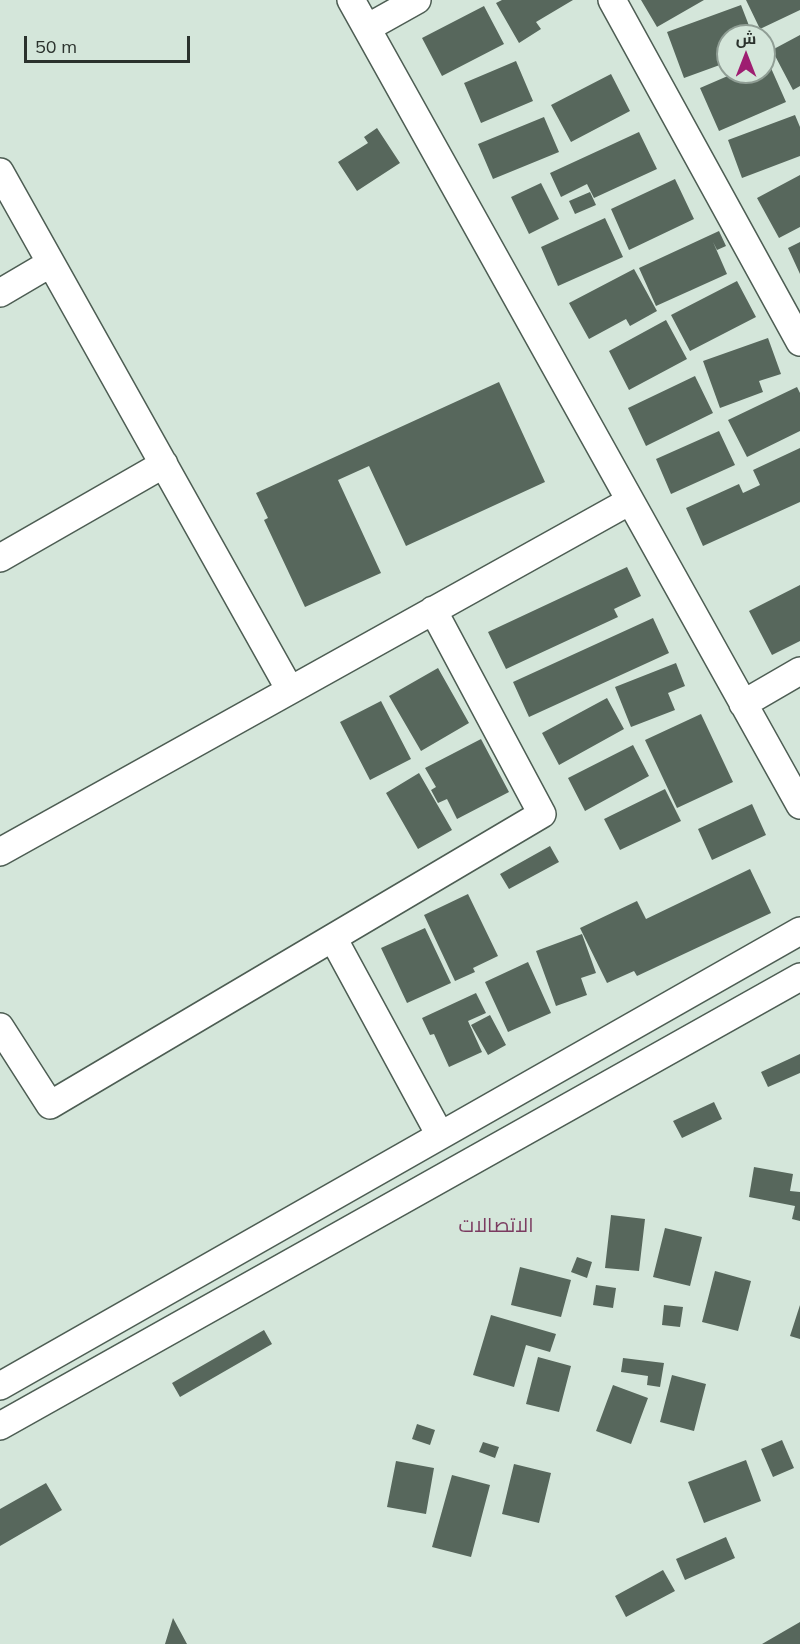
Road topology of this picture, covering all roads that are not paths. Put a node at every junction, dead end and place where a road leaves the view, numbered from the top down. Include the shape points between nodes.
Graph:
1 (351, 0) edge
2 (417, 0) edge
3 (612, 0) edge
4 (367, 28) junction
5 (0, 172) edge
6 (51, 263) junction
7 (0, 293) edge
8 (800, 342) edge
9 (164, 464) junction
10 (630, 501) junction
11 (0, 558) edge
12 (433, 610) junction
13 (800, 671) edge
14 (290, 690) junction
15 (743, 704) junction
16 (800, 805) edge
17 (0, 852) edge
18 (800, 931) edge
19 (333, 938) junction
20 (800, 977) edge
21 (0, 1027) edge
22 (440, 1135) junction
23 (0, 1386) edge
24 (0, 1426) edge

1 - 4 street
2 - 4 street
3 - 8 street
4 - 10 street
5 - 6 street
6 - 7 street
6 - 9 street
9 - 11 street
9 - 14 street
10 - 12 street
10 - 15 street
12 - 14 street
12 - 19 street via 542,814
13 - 15 street
14 - 17 street
15 - 16 street
18 - 22 street
19 - 21 street via 50,1105
19 - 22 street
20 - 24 street
22 - 23 street

